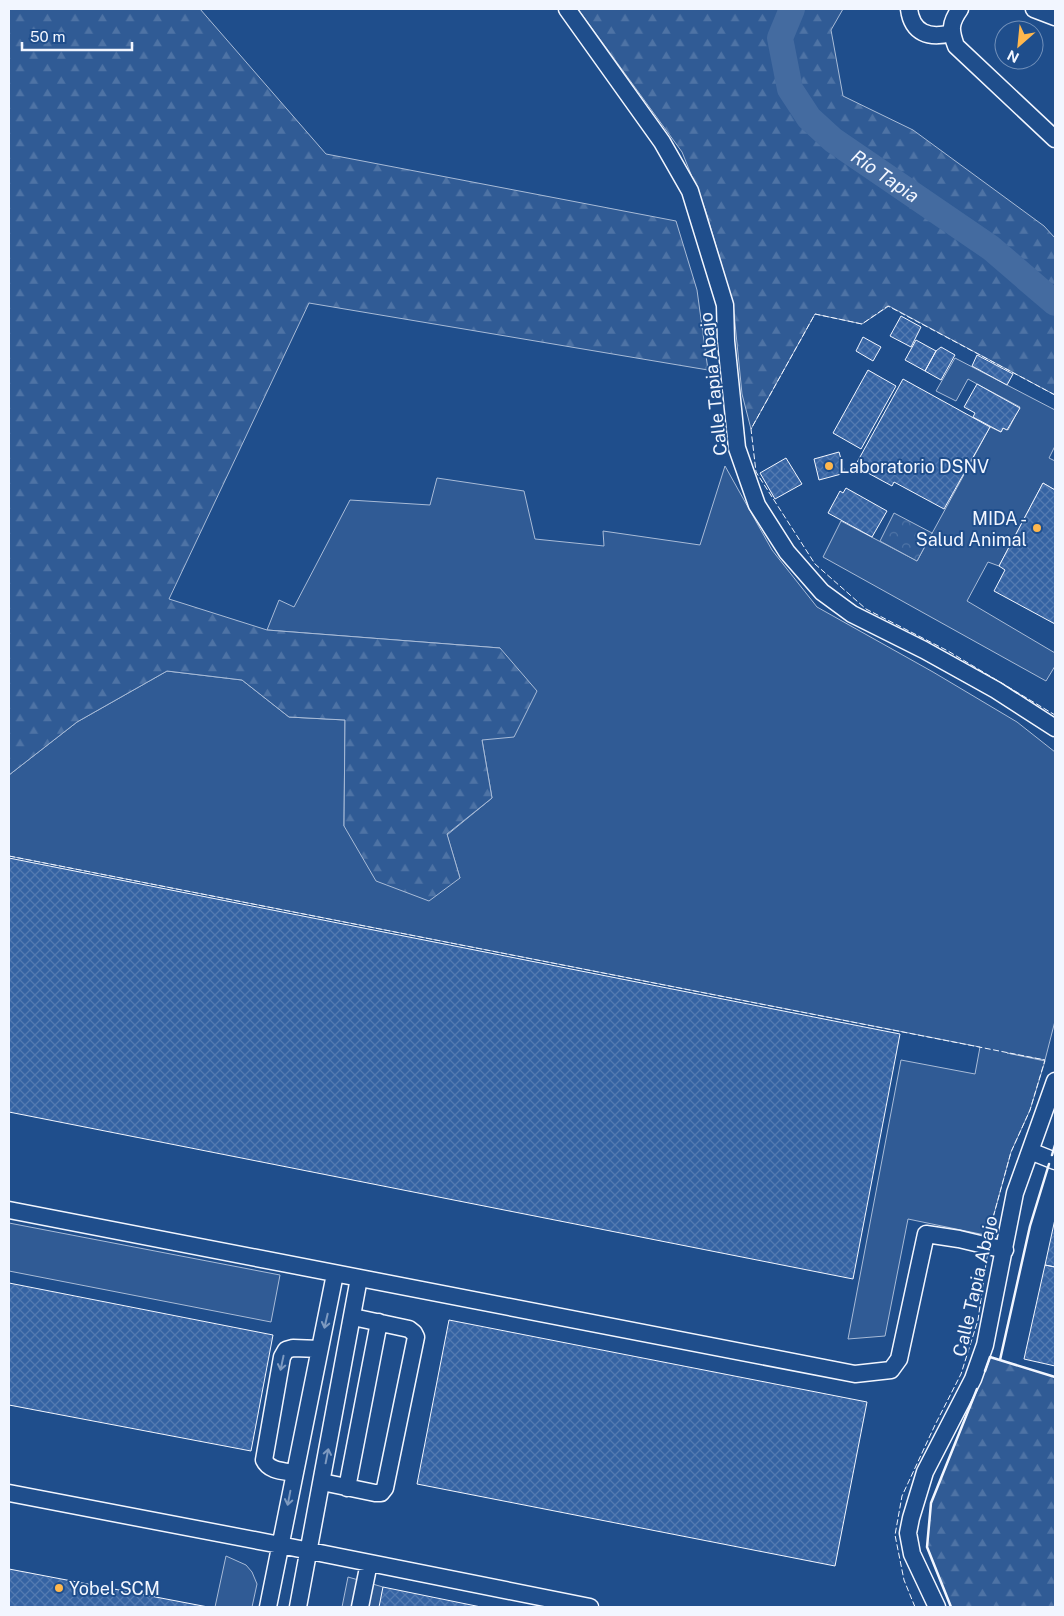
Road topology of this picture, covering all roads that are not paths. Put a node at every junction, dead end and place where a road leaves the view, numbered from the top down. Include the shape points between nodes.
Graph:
1 (566, 9) edge
2 (909, 9) edge
3 (960, 9) edge
4 (1034, 9) edge
5 (1055, 17) edge
6 (951, 33) junction
7 (1055, 139) edge
8 (1055, 728) edge
9 (1055, 1081) edge
10 (1030, 1151) junction
11 (1055, 1161) edge
12 (9, 1210) edge
13 (1005, 1250) junction
14 (335, 1274) junction
15 (360, 1278) junction
16 (353, 1317) junction
17 (379, 1322) junction
18 (320, 1349) junction
19 (294, 1473) junction
20 (322, 1482) junction
21 (346, 1488) junction
22 (9, 1493) edge
23 (280, 1544) junction
24 (309, 1551) junction
25 (368, 1563) junction
26 (268, 1607) edge
27 (298, 1607) edge
28 (360, 1607) edge
29 (590, 1607) edge
30 (937, 1607) edge

1 - 8 street, Calle Tapia Abajo via 662,142 690,191 725,306 737,448 757,505 787,552 822,592 852,614 996,690
2 - 6 street via 913,24 924,33 938,37
3 - 6 street via 952,22
4 - 5 street
6 - 7 street via 956,46
9 - 10 street, Calle Tapia Abajo
10 - 11 street
10 - 13 street, Calle Tapia Abajo via 1016,1193
12 - 14 street
13 - 15 street via 926,1234 899,1359 891,1370 855,1374
13 - 30 street, Calle Tapia Abajo via 982,1353 973,1379 925,1472 908,1533 912,1554
14 - 15 street
14 -> 18 street
15 - 16 street
16 - 17 street
20 -> 16 street
17 - 21 street
17 - 21 street via 409,1329 416,1337 386,1488 381,1493 374,1493
18 - 19 street
18 -> 19 street via 293,1348 286,1350 282,1357 264,1460 271,1468
19 -> 23 street
20 - 21 street
20 - 24 street
22 - 23 street
23 - 24 street
23 - 26 street
24 - 25 street
24 - 27 street
25 - 28 street
25 - 29 street

